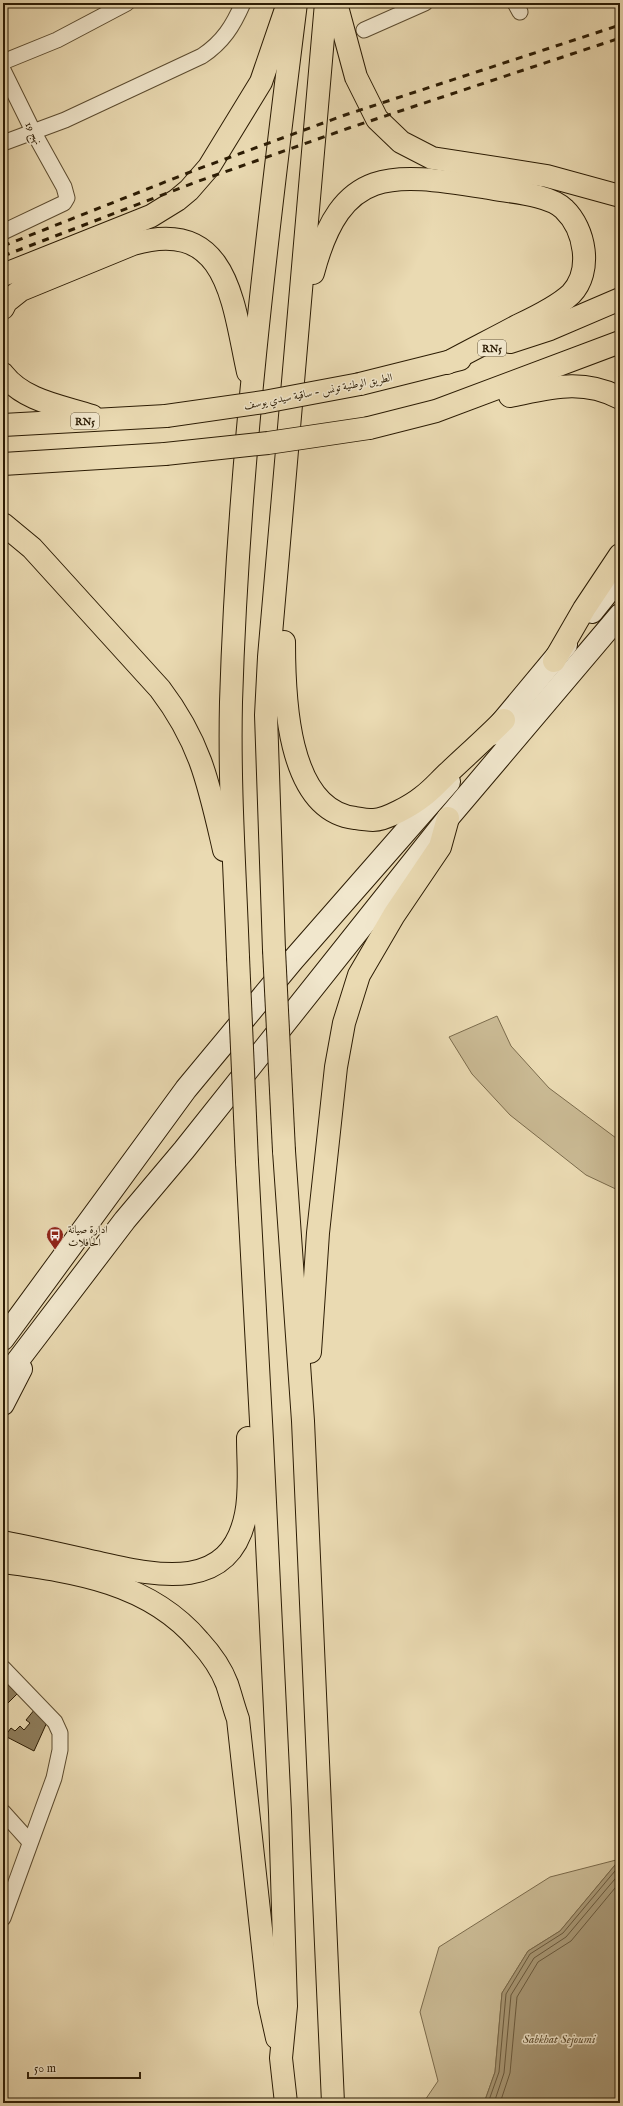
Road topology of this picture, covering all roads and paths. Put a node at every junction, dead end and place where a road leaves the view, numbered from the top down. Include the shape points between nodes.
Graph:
1 (127, 3) edge
2 (243, 3) edge
3 (288, 3) edge
4 (296, 3) edge
5 (326, 3) edge
6 (336, 3) edge
7 (425, 3) edge
8 (364, 30) dead end
9 (3, 62) edge
10 (3, 70) edge
11 (34, 133) junction
12 (3, 143) edge
13 (620, 196) edge
14 (3, 232) edge
15 (3, 275) edge
16 (620, 299) edge
17 (3, 308) edge
18 (299, 327) junction
19 (620, 342) edge
20 (447, 363) junction
21 (3, 374) edge
22 (252, 391) junction
23 (620, 398) edge
24 (436, 411) junction
25 (107, 420) junction
26 (3, 425) edge
27 (3, 464) edge
28 (3, 524) edge
29 (620, 554) edge
30 (278, 560) junction
31 (620, 577) edge
32 (620, 615) edge
33 (554, 661) junction
34 (504, 720) junction
35 (448, 818) junction
36 (236, 904) junction
37 (38, 1334) junction
38 (3, 1339) edge
39 (258, 1354) junction
40 (3, 1380) edge
41 (3, 1404) edge
42 (303, 1421) junction
43 (3, 1532) edge
44 (3, 1542) edge
45 (31, 1547) junction
46 (3, 1562) edge
47 (3, 1668) edge
48 (3, 1812) edge
49 (30, 1842) junction
50 (3, 1918) edge
51 (281, 2058) junction
52 (286, 2103) edge
53 (333, 2103) edge

1 - 9 street via 57,40
2 - 11 street via 221,42 202,56
3 - 15 highway via 261,82 210,167 189,190 151,216
4 - 22 highway
5 - 18 highway
6 - 13 highway via 356,77 376,119 401,142 432,158 547,176
7 - 8 street
10 - 11 street, نهج 19
11 - 12 street
11 - 14 street, نهج 19 via 67,194 66,201
16 - 20 highway, الطريق الوطنية تونس - ساقية سيدي يوسف / RN5 via 550,329
17 - 22 highway via 6,302 21,290 133,244 152,238 172,238 190,244 207,254 220,268 229,286
18 - 20 highway via 319,250 328,228 343,204 365,188 383,180 436,180 539,196 563,208 578,228 585,252 582,272 571,293 551,308
18 - 30 highway
19 - 24 highway
20 - 25 highway, الطريق الوطنية تونس - ساقية سيدي يوسف / RN5, bridge via 360,384 264,402 166,416
21 - 25 highway via 17,389 35,398
22 - 36 highway via 239,548 231,704
23 - 24 highway via 588,386 564,385
24 - 27 highway, bridge via 369,428 268,443 166,454
25 - 26 highway, الطريق الوطنية تونس - ساقية سيدي يوسف / RN5
28 - 36 highway via 32,548 160,689 182,720 200,755 206,774
29 - 33 highway
30 - 34 highway via 283,588 284,683 288,718 299,766 312,791 329,808 348,817 375,820 398,812 423,797
30 - 42 highway, bridge via 266,714 284,1151
31 - 33 main road
32 - 35 main road
33 - 34 main road
34 - 38 main road via 293,960 186,1089
35 - 37 main road via 189,1144 125,1220
35 - 42 highway via 440,847 359,975 344,1023 336,1067 318,1233 309,1386
36 - 39 highway, bridge
37 - 40 main road
37 - 41 main road
39 - 45 highway via 250,1381 246,1514 234,1547 222,1561 188,1574 168,1575 137,1571
39 - 51 highway via 286,2006
42 - 53 highway
43 - 45 main road
44 - 45 highway
46 - 51 highway via 101,1580 150,1600 185,1624 214,1660 227,1683 238,1719 269,2002
47 - 49 street via 50,1716 60,1733 60,1750 54,1778
48 - 49 street
49 - 50 street
51 - 52 highway

